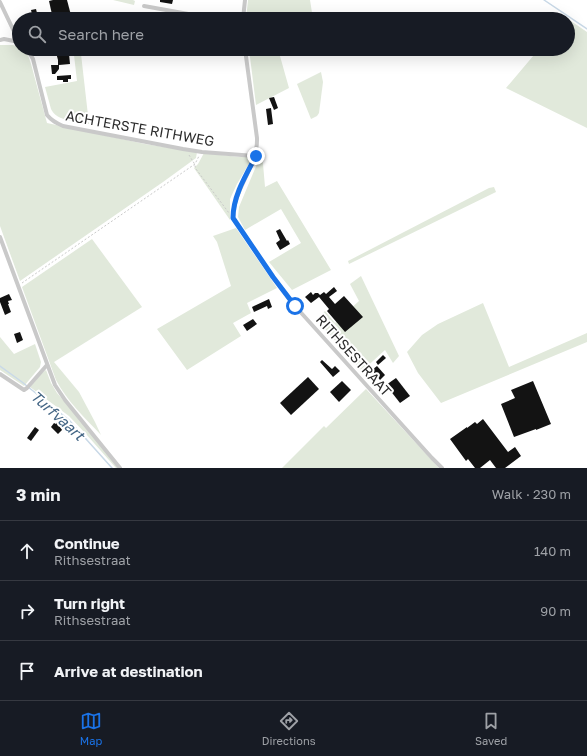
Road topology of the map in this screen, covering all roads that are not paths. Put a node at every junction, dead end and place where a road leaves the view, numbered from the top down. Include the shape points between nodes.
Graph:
1 (245, 0) edge
2 (0, 2) edge
3 (144, 6) dead end
4 (177, 12) edge
5 (244, 12) edge
6 (12, 27) edge
7 (0, 40) edge
8 (12, 41) edge
9 (31, 56) edge
10 (246, 56) edge
11 (256, 156) junction
12 (0, 237) edge
13 (47, 365) junction
14 (0, 374) edge
15 (120, 468) edge
16 (442, 468) edge

1 - 5 street
2 - 6 street
3 - 4 street
7 - 8 street
9 - 11 street, ACHTERSTE RITHWEG via 47,115 56,123 202,152
10 - 11 street via 258,146
11 - 16 street, RITHSESTRAAT via 236,198 233,218 295,306
12 - 13 street
13 - 14 street via 24,390
13 - 15 street via 55,385 65,400

